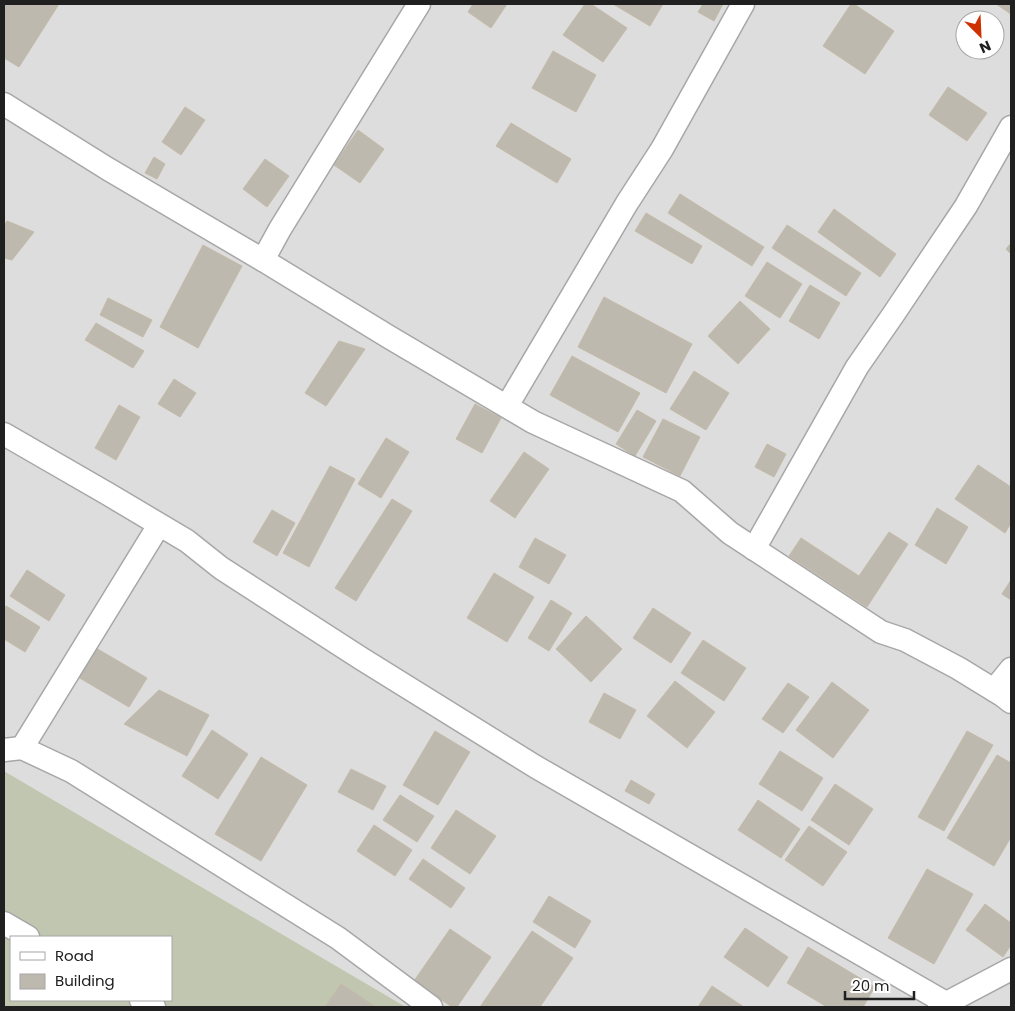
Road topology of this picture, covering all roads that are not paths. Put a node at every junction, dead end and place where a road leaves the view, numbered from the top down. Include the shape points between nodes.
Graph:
1 (419, 4) edge
2 (743, 4) edge
3 (4, 104) edge
4 (1011, 127) edge
5 (263, 260) junction
6 (506, 406) junction
7 (4, 434) edge
8 (159, 525) junction
9 (754, 549) junction
10 (1011, 669) edge
11 (1003, 696) edge
12 (13, 749) edge
13 (4, 924) edge
14 (26, 936) edge
15 (1011, 969) edge
16 (143, 1001) edge
17 (942, 1005) edge
18 (154, 1007) edge
19 (431, 1007) edge

1 - 5 street
2 - 6 street via 662,149
3 - 5 street
4 - 9 street via 966,206 857,367
5 - 6 street
6 - 9 street via 533,422 682,491 730,533
7 - 8 street
8 - 12 street
8 - 17 street via 187,540 221,568 354,654 536,767
9 - 11 street via 881,632 958,668
10 - 11 street
12 - 19 street via 71,771 338,938
13 - 14 street
15 - 17 street
16 - 18 street

